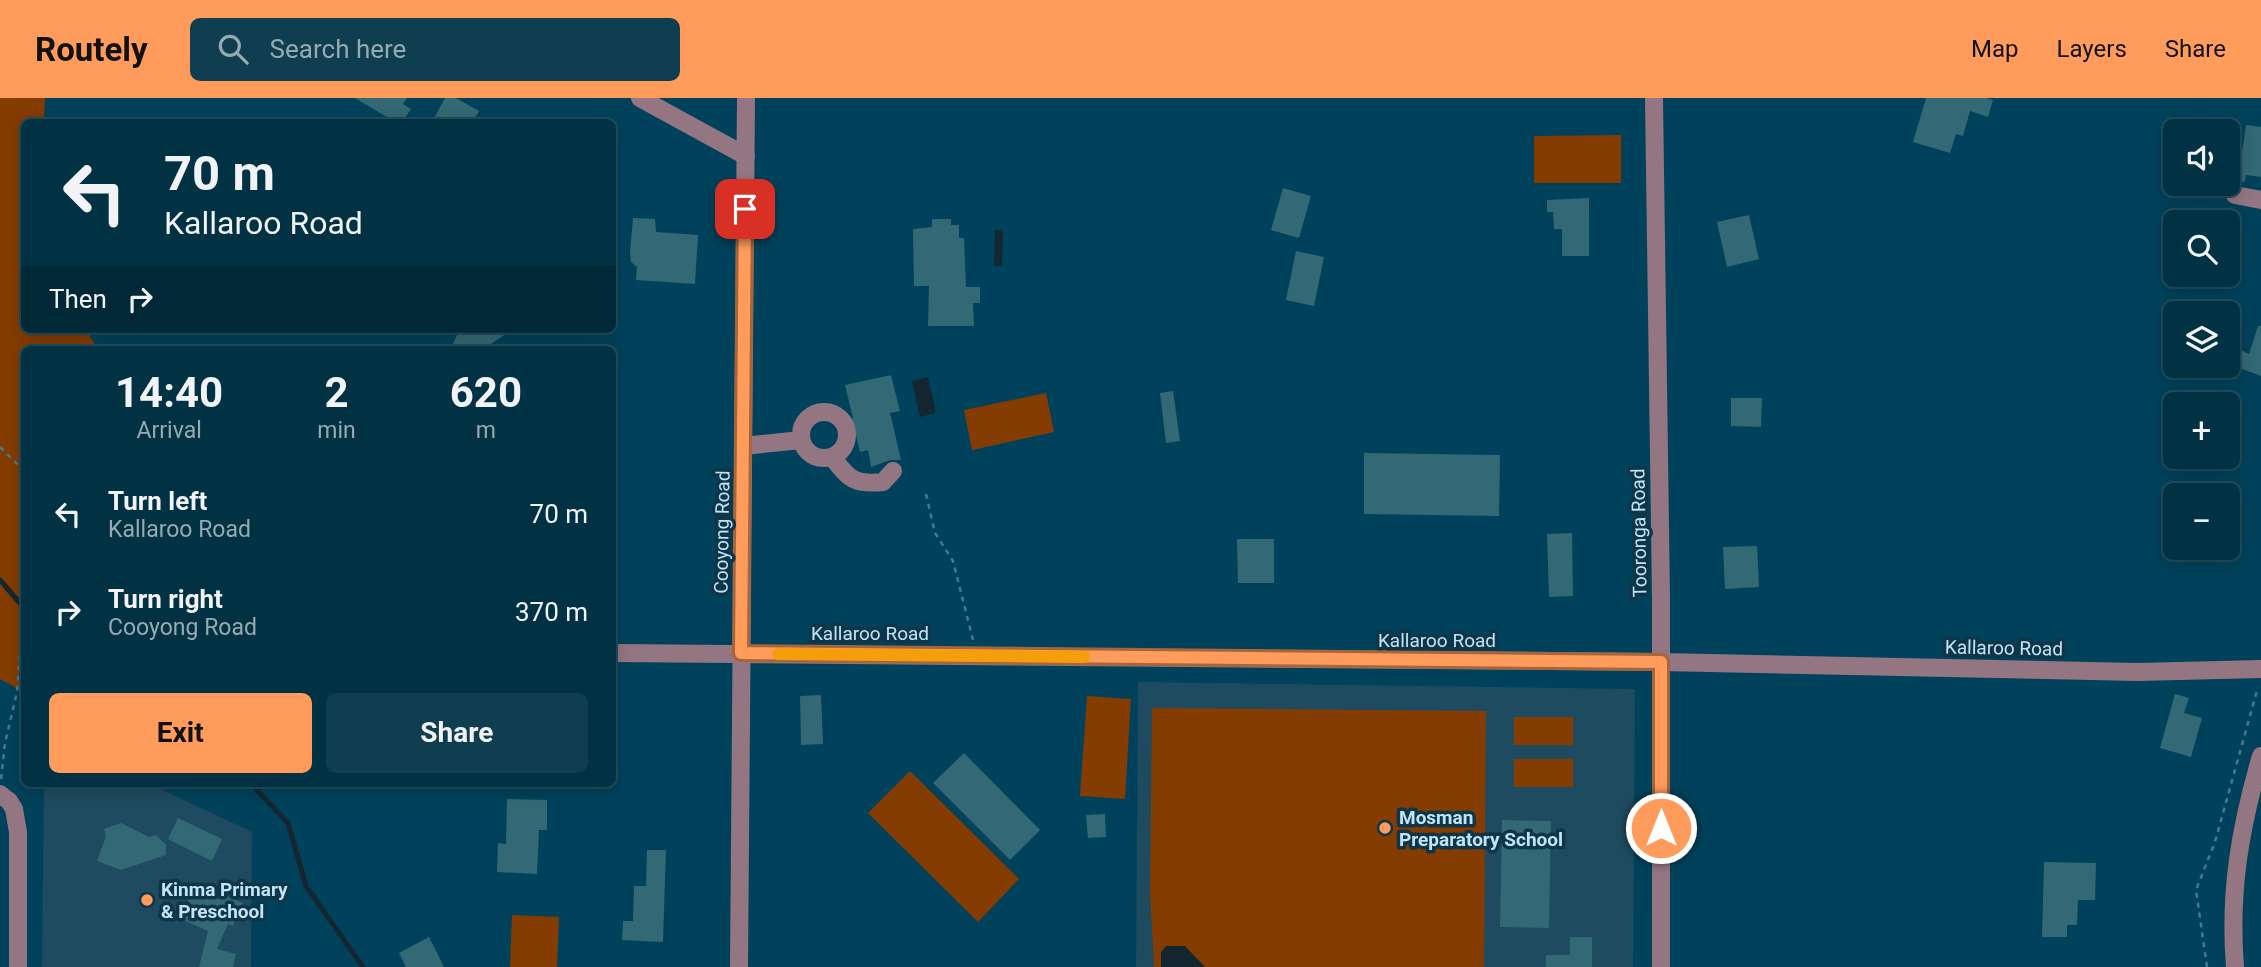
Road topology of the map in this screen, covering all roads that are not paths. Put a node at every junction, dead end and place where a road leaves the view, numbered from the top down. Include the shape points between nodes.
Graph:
1 (640, 98) edge
2 (746, 98) edge
3 (1654, 98) edge
4 (746, 156) junction
5 (2240, 196) edge
6 (2261, 200) edge
7 (801, 440) junction
8 (743, 446) junction
9 (832, 457) junction
10 (893, 471) dead end
11 (616, 653) edge
12 (741, 653) junction
13 (1661, 662) junction
14 (2261, 669) edge
15 (2261, 756) edge
16 (0, 794) edge
17 (18, 967) edge
18 (739, 967) edge
19 (1661, 967) edge
20 (2235, 967) edge

1 - 4 street
2 - 4 street, Cooyong Road
3 - 13 street, Tooronga Road
4 - 8 street, Cooyong Road
5 - 6 street
7 - 8 street
7 - 9 street via 810,454
7 - 9 street via 802,427 814,413 835,414 845,424 847,436 842,450
8 - 12 street, Cooyong Road
9 - 10 street via 851,480 866,484 883,482
11 - 12 street, Kallaroo Road
12 - 13 street, Kallaroo Road
12 - 18 street, Cooyong Road
13 - 14 street, Kallaroo Road via 2138,672
13 - 19 street, Tooronga Road
15 - 20 street via 2235,869
16 - 17 street via 14,809 18,832

